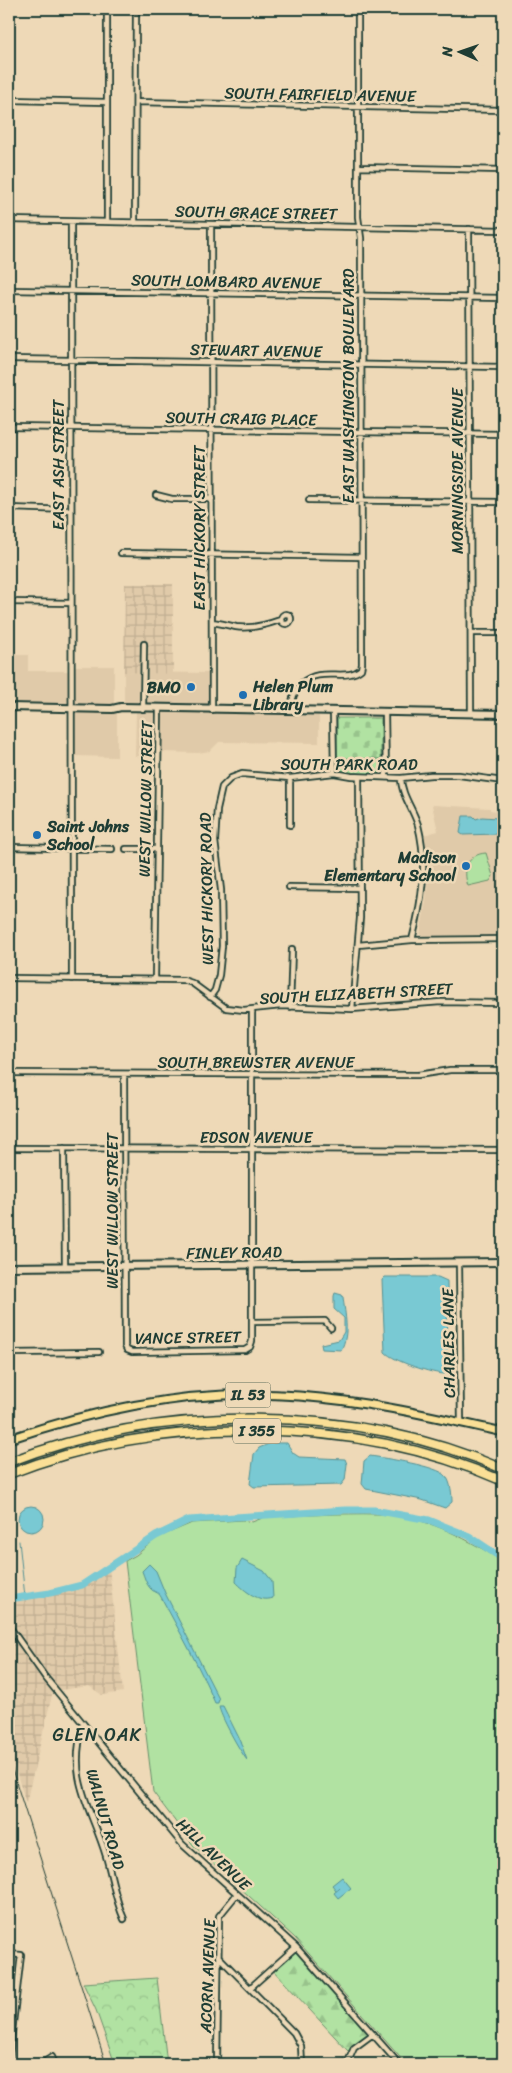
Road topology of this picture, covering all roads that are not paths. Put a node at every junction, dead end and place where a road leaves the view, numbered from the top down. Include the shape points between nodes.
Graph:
1 (106, 9) edge
2 (136, 9) edge
3 (358, 9) edge
4 (9, 100) edge
5 (107, 102) junction
6 (136, 102) junction
7 (358, 107) junction
8 (503, 110) edge
9 (358, 167) junction
10 (503, 170) edge
11 (9, 220) edge
12 (71, 222) junction
13 (107, 222) junction
14 (135, 223) junction
15 (211, 224) junction
16 (359, 227) junction
17 (469, 229) junction
18 (503, 230) edge
19 (9, 290) edge
20 (71, 291) junction
21 (211, 294) junction
22 (361, 296) junction
23 (470, 298) junction
24 (503, 298) edge
25 (9, 359) edge
26 (71, 360) junction
27 (211, 362) junction
28 (360, 364) junction
29 (470, 366) junction
30 (503, 367) edge
31 (9, 427) edge
32 (71, 428) junction
33 (212, 430) junction
34 (361, 433) junction
35 (470, 434) junction
36 (503, 434) edge
37 (156, 495) dead end
38 (212, 499) junction
39 (308, 500) dead end
40 (361, 501) junction
41 (470, 502) junction
42 (503, 502) edge
43 (9, 508) edge
44 (70, 510) junction
45 (121, 553) dead end
46 (212, 554) junction
47 (361, 557) junction
48 (9, 602) edge
49 (71, 603) junction
50 (280, 620) dead end
51 (212, 622) junction
52 (471, 632) junction
53 (503, 633) edge
54 (144, 644) dead end
55 (9, 707) edge
56 (72, 708) junction
57 (144, 709) junction
58 (159, 709) junction
59 (212, 710) junction
60 (291, 711) junction
61 (333, 712) junction
62 (385, 712) junction
63 (470, 713) junction
64 (503, 714) edge
65 (334, 773) junction
66 (386, 776) junction
67 (360, 777) junction
68 (290, 778) junction
69 (401, 778) junction
70 (226, 781) joint
71 (503, 781) edge
72 (290, 825) dead end
73 (9, 847) edge
74 (72, 848) junction
75 (112, 849) dead end
76 (126, 849) dead end
77 (156, 849) junction
78 (289, 887) dead end
79 (360, 888) junction
80 (503, 939) edge
81 (412, 940) junction
82 (358, 945) junction
83 (292, 949) dead end
84 (9, 978) edge
85 (72, 979) junction
86 (155, 979) junction
87 (210, 997) junction
88 (503, 1003) edge
89 (290, 1007) junction
90 (352, 1009) junction
91 (252, 1011) junction
92 (503, 1070) edge
93 (9, 1073) edge
94 (124, 1074) junction
95 (252, 1075) junction
96 (9, 1148) edge
97 (64, 1148) junction
98 (124, 1148) junction
99 (253, 1149) junction
100 (503, 1150) edge
101 (503, 1262) edge
102 (460, 1263) junction
103 (252, 1265) junction
104 (9, 1267) edge
105 (65, 1267) junction
106 (125, 1267) junction
107 (252, 1322) junction
108 (330, 1328) dead end
109 (126, 1349) joint
110 (99, 1352) dead end
111 (9, 1353) edge
112 (461, 1423) junction
113 (503, 1432) edge
114 (9, 1439) edge
115 (9, 1462) edge
116 (503, 1469) edge
117 (9, 1474) edge
118 (503, 1481) edge
119 (9, 1626) edge
120 (83, 1725) junction
121 (236, 1894) junction
122 (124, 1920) dead end
123 (296, 1947) junction
124 (9, 1954) edge
125 (218, 1956) junction
126 (250, 1988) junction
127 (373, 2034) junction
128 (9, 2057) edge
129 (41, 2064) edge
130 (55, 2064) edge
131 (217, 2064) edge
132 (302, 2064) edge
133 (347, 2064) edge
134 (399, 2064) edge

1 - 5 street
2 - 6 street
3 - 7 street, EAST WASHINGTON BOULEVARD
4 - 5 street
5 - 13 street
6 - 7 street, SOUTH FAIRFIELD AVENUE
6 - 14 street
7 - 8 street, SOUTH FAIRFIELD AVENUE
7 - 9 street, EAST WASHINGTON BOULEVARD
9 - 10 street
9 - 16 street, EAST WASHINGTON BOULEVARD
11 - 12 street, SOUTH GRACE STREET
12 - 13 street, SOUTH GRACE STREET
12 - 20 street, EAST ASH STREET
13 - 14 street, SOUTH GRACE STREET
14 - 15 street, SOUTH GRACE STREET
15 - 16 street, SOUTH GRACE STREET
15 - 21 street, EAST HICKORY STREET
16 - 17 street, SOUTH GRACE STREET
16 - 22 street, EAST WASHINGTON BOULEVARD
17 - 18 street, SOUTH GRACE STREET
17 - 23 street, MORNINGSIDE AVENUE
19 - 20 street, SOUTH LOMBARD AVENUE
20 - 21 street, SOUTH LOMBARD AVENUE
20 - 26 street, EAST ASH STREET
21 - 22 street, SOUTH LOMBARD AVENUE
21 - 27 street, EAST HICKORY STREET
22 - 23 street, SOUTH LOMBARD AVENUE
22 - 28 street, EAST WASHINGTON BOULEVARD
23 - 24 street, SOUTH LOMBARD AVENUE
23 - 29 street, MORNINGSIDE AVENUE
25 - 26 street, STEWART AVENUE
26 - 27 street, STEWART AVENUE
26 - 32 street, EAST ASH STREET
27 - 28 street, STEWART AVENUE
27 - 33 street, EAST HICKORY STREET
28 - 29 street, STEWART AVENUE
28 - 34 street, EAST WASHINGTON BOULEVARD
29 - 30 street, STEWART AVENUE
29 - 35 street, MORNINGSIDE AVENUE
31 - 32 street, SOUTH CRAIG PLACE
32 - 33 street, SOUTH CRAIG PLACE
32 - 44 street, EAST ASH STREET
33 - 34 street, SOUTH CRAIG PLACE
33 - 38 street, EAST HICKORY STREET
34 - 35 street, SOUTH CRAIG PLACE
34 - 40 street, EAST WASHINGTON BOULEVARD
35 - 36 street, SOUTH CRAIG PLACE
35 - 41 street, MORNINGSIDE AVENUE
37 - 38 street via 172,499
38 - 46 street, EAST HICKORY STREET
39 - 40 street
40 - 41 street
40 - 47 street, EAST WASHINGTON BOULEVARD
41 - 42 street
41 - 52 street, MORNINGSIDE AVENUE
43 - 44 street
44 - 49 street, EAST ASH STREET
45 - 46 street
46 - 47 street
46 - 51 street, EAST HICKORY STREET
47 - 60 street, EAST WASHINGTON BOULEVARD via 361,668 352,674 320,674 310,678 296,690
48 - 49 street
49 - 56 street, EAST ASH STREET
50 - 51 street, EAST HICKORY STREET via 254,627
51 - 59 street, EAST HICKORY STREET
52 - 53 street
52 - 63 street, MORNINGSIDE AVENUE
54 - 57 street
55 - 56 main road
56 - 57 main road
56 - 74 street, EAST ASH STREET
57 - 58 main road
58 - 59 main road
58 - 77 street, WEST WILLOW STREET
59 - 60 main road
60 - 61 main road
61 - 62 main road
61 - 65 street
62 - 63 main road
62 - 66 street
63 - 64 main road
65 - 67 street, SOUTH PARK ROAD
65 - 68 street, SOUTH PARK ROAD
66 - 67 street, SOUTH PARK ROAD
66 - 69 street, SOUTH PARK ROAD
67 - 79 street
68 - 70 street, SOUTH PARK ROAD via 242,774
68 - 72 street
69 - 71 street, SOUTH PARK ROAD via 445,775
69 - 81 street via 418,826 423,852 423,893
70 - 87 street, WEST HICKORY ROAD via 220,794 215,835 222,908 221,956 217,984
73 - 74 street
74 - 75 street
74 - 85 street, EAST ASH STREET
76 - 77 street
77 - 86 street, WEST WILLOW STREET
78 - 79 street
79 - 82 street
80 - 81 street
81 - 82 street
82 - 90 street
83 - 89 street
84 - 85 street, SOUTH ELIZABETH STREET
85 - 86 street, SOUTH ELIZABETH STREET
86 - 87 street, SOUTH ELIZABETH STREET via 183,980
87 - 91 street, SOUTH ELIZABETH STREET via 226,1008
88 - 90 street, SOUTH ELIZABETH STREET via 441,1002
89 - 90 street, SOUTH ELIZABETH STREET
89 - 91 street, SOUTH ELIZABETH STREET via 263,1007
91 - 95 street
92 - 95 street, SOUTH BREWSTER AVENUE via 450,1070 418,1075
93 - 94 street, SOUTH BREWSTER AVENUE
94 - 95 street, SOUTH BREWSTER AVENUE
94 - 98 street, WEST WILLOW STREET
95 - 99 street
96 - 97 street, EDSON AVENUE
97 - 98 street, EDSON AVENUE
97 - 105 street
98 - 99 street, EDSON AVENUE
98 - 106 street, WEST WILLOW STREET
99 - 100 street, EDSON AVENUE
99 - 103 street
101 - 102 main road, FINLEY ROAD
102 - 103 main road, FINLEY ROAD
102 - 112 street, CHARLES LANE
103 - 106 main road, FINLEY ROAD
103 - 107 street
104 - 105 main road, FINLEY ROAD
105 - 106 main road, FINLEY ROAD
106 - 109 street, WEST WILLOW STREET
107 - 108 street via 325,1322
107 - 109 street, VANCE STREET via 252,1341 245,1350 132,1352
110 - 111 street
112 - 113 main road, IL 53
112 - 114 main road, IL 53 via 407,1410 339,1400 228,1395 118,1408 59,1422
115 - 116 highway, I 355 via 84,1439 148,1426 191,1420 250,1419 302,1421 364,1429 438,1446
117 - 118 highway, I 355 via 96,1447 149,1438 222,1431 268,1431 336,1436 398,1448
119 - 120 street, HILL AVENUE
120 - 121 street, HILL AVENUE via 182,1844
120 - 122 street, WALNUT ROAD via 78,1745 79,1775
121 - 123 street, HILL AVENUE
121 - 125 street, ACORN AVENUE via 219,1916
123 - 126 street
123 - 127 street, HILL AVENUE
124 - 128 street via 21,1955
125 - 126 street
125 - 131 street, ACORN AVENUE
126 - 132 street via 294,2033 301,2046
127 - 133 street via 354,2048
127 - 134 street, HILL AVENUE
129 - 130 street via 52,2057

